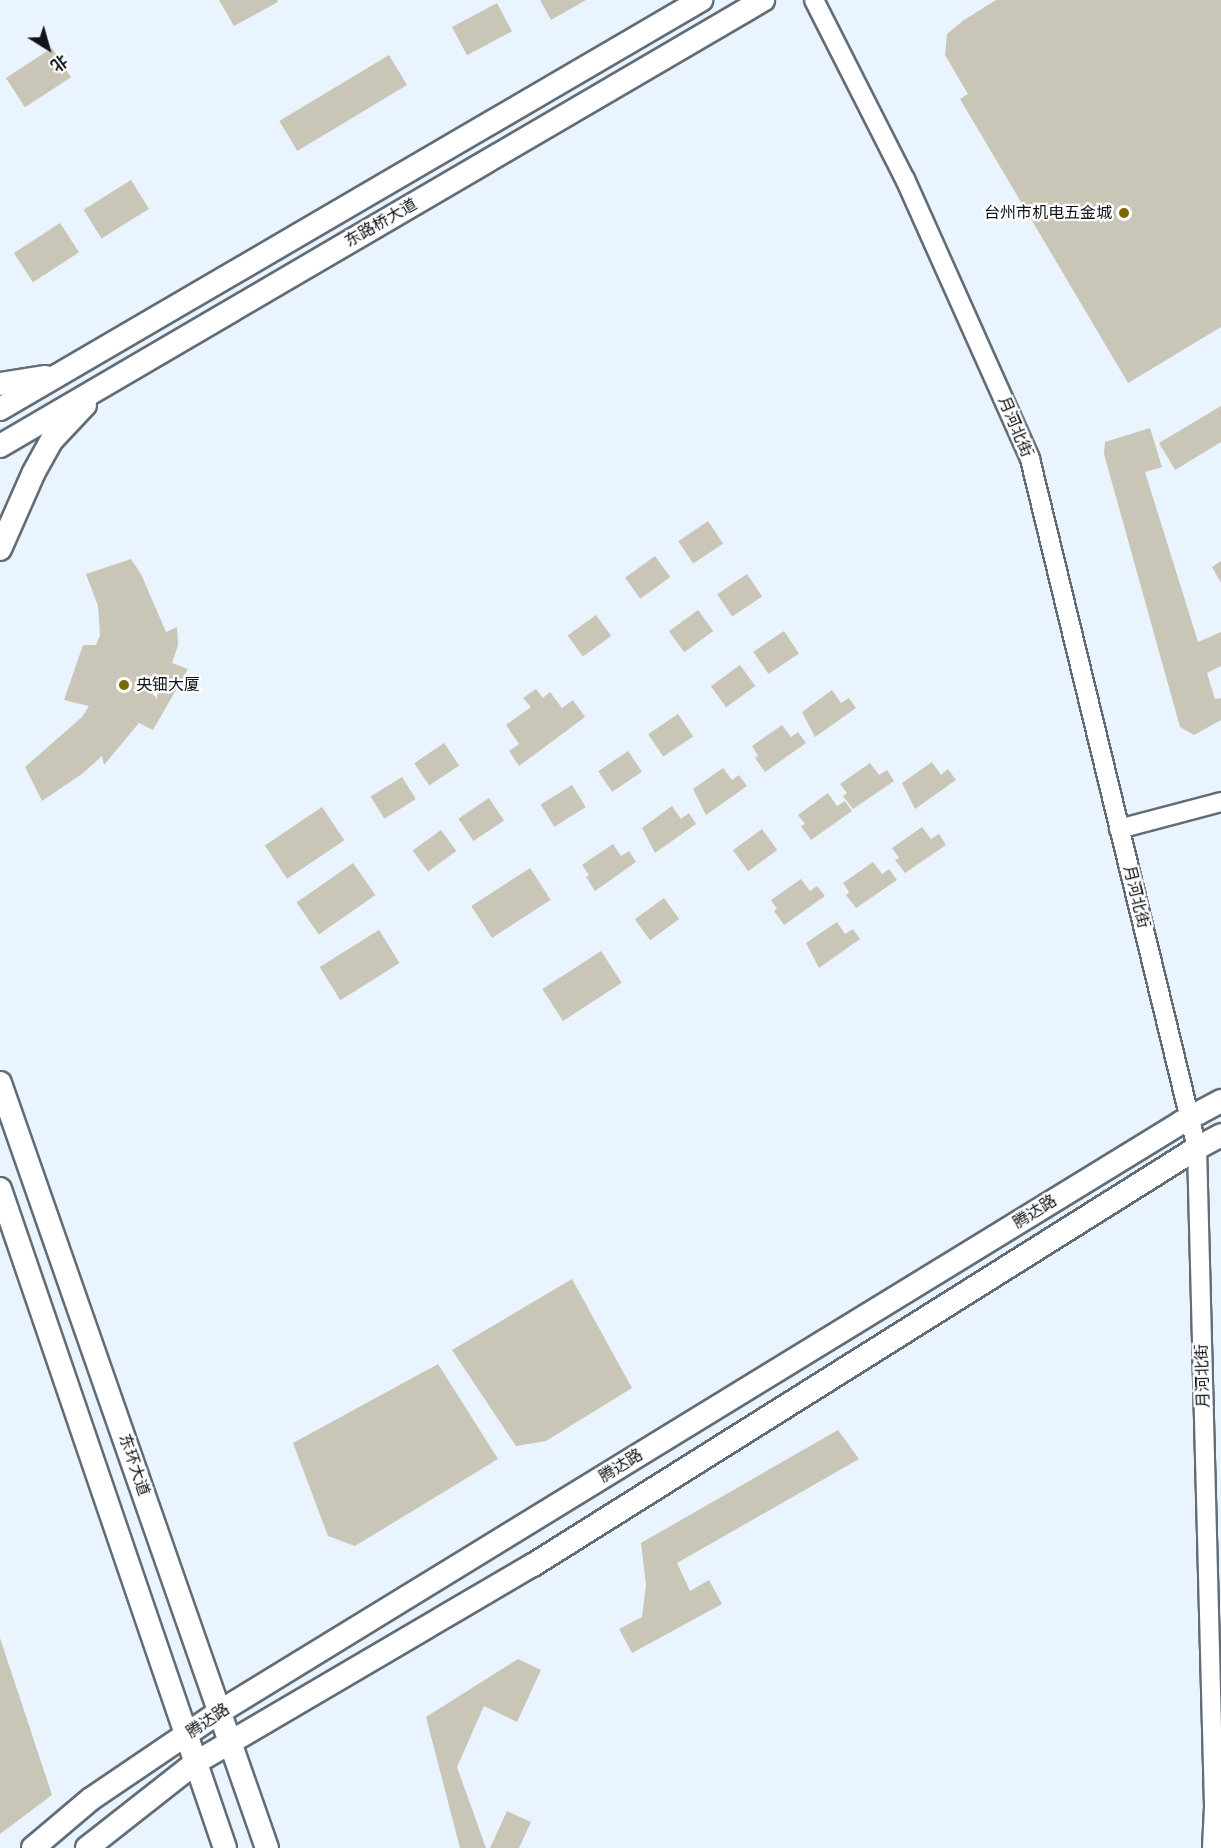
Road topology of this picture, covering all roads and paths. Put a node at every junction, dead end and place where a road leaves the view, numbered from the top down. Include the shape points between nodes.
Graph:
1 (701, 0) edge
2 (763, 0) edge
3 (814, 0) edge
4 (62, 374) junction
5 (0, 384) edge
6 (100, 388) junction
7 (0, 409) edge
8 (0, 446) edge
9 (0, 549) edge
10 (1221, 802) edge
11 (1119, 829) junction
12 (0, 1083) edge
13 (1221, 1101) edge
14 (1189, 1117) junction
15 (1221, 1135) edge
16 (1197, 1148) junction
17 (0, 1189) edge
18 (221, 1711) junction
19 (188, 1735) junction
20 (231, 1743) junction
21 (195, 1762) junction
22 (33, 1848) edge
23 (87, 1848) edge
24 (225, 1848) edge
25 (267, 1848) edge
26 (1212, 1848) edge

1 - 4 main road, 东路桥大道
2 - 6 main road, 东路桥大道
3 - 11 street, 月河北街 via 904,179 1030,459
4 - 5 main road
4 - 7 main road, 东路桥大道
6 - 8 main road, 东路桥大道
6 - 9 main road via 52,440
10 - 11 street
11 - 14 street, 月河北街
12 - 18 main road, 东环大道
13 - 14 main road, 腾达路
14 - 16 street, 月河北街
14 - 18 main road, 腾达路
15 - 16 main road, 腾达路
16 - 20 main road, 腾达路 via 533,1565
16 - 26 street, 月河北街
17 - 19 main road
18 - 19 main road, 腾达路
18 - 20 main road, 东环大道
19 - 21 main road
19 - 22 main road, 腾达路 via 91,1799
20 - 21 main road, 腾达路
20 - 25 main road, 东环大道
21 - 23 main road, 腾达路
21 - 24 main road

